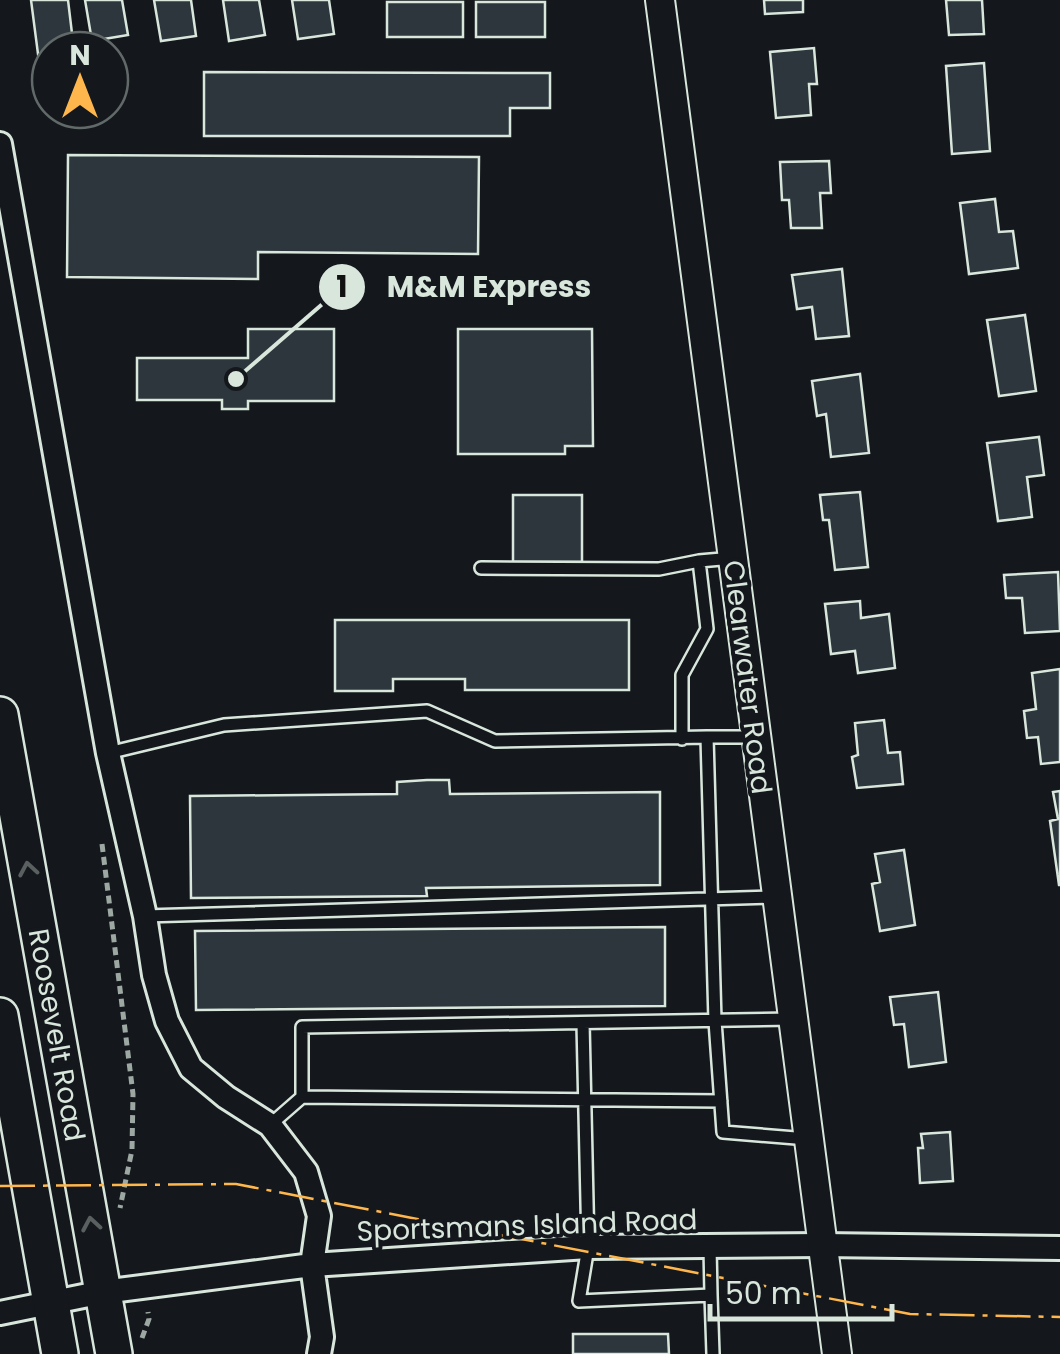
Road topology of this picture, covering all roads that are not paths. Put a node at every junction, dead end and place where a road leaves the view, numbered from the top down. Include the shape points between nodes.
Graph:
1 (660, 0) edge
2 (0, 144) edge
3 (733, 558) junction
4 (699, 561) junction
5 (481, 568) dead end
6 (0, 715) edge
7 (708, 737) junction
8 (756, 737) junction
9 (682, 739) junction
10 (108, 754) junction
11 (777, 896) junction
12 (714, 898) junction
13 (145, 916) junction
14 (0, 1016) edge
15 (793, 1019) junction
16 (716, 1022) junction
17 (582, 1023) junction
18 (302, 1097) junction
19 (583, 1100) junction
20 (721, 1101) junction
21 (270, 1125) junction
22 (809, 1139) junction
23 (822, 1245) junction
24 (588, 1247) junction
25 (710, 1248) junction
26 (1060, 1248) edge
27 (312, 1266) junction
28 (103, 1292) junction
29 (711, 1295) junction
30 (51, 1301) junction
31 (0, 1312) edge
32 (60, 1354) edge
33 (114, 1354) edge
34 (318, 1354) edge
35 (713, 1354) edge
36 (837, 1354) edge

1 - 3 street, Clearwater Road
2 - 10 street
3 - 4 lane
3 - 8 street, Clearwater Road
4 - 5 lane via 660,569
4 - 9 lane via 707,630 682,674
28 -> 6 main road, Roosevelt Road
7 - 8 lane
7 - 9 lane
7 - 12 lane
8 - 11 street, Clearwater Road
9 - 10 lane via 496,741 427,711 224,725
10 - 13 street
11 - 12 lane
11 - 15 street, Clearwater Road
12 - 13 lane
12 - 16 lane
13 - 21 street via 167,1022 191,1068
14 - 30 main road, Roosevelt Road
15 - 16 lane
15 - 22 street, Clearwater Road
16 - 17 lane
16 - 20 lane
17 - 18 lane via 302,1027
17 - 19 lane
18 - 19 lane
18 - 21 lane
19 - 20 lane
19 - 24 lane
20 - 22 lane via 724,1132
21 - 27 street via 306,1172 319,1216
22 - 23 street, Clearwater Road
23 - 25 street, Sportsmans Island Road
23 - 26 street, Sportsmans Island Road
23 - 36 street, Clearwater Road
24 - 25 street, Sportsmans Island Road
24 - 27 street, Sportsmans Island Road
24 - 29 lane via 579,1301
25 - 29 lane
27 - 28 street, Sportsmans Island Road
27 - 34 street via 322,1336
28 - 30 street, Sportsmans Island Road
28 - 33 main road, Roosevelt Road
29 - 35 lane
30 - 31 street, Sportsmans Island Road
30 - 32 main road, Roosevelt Road

